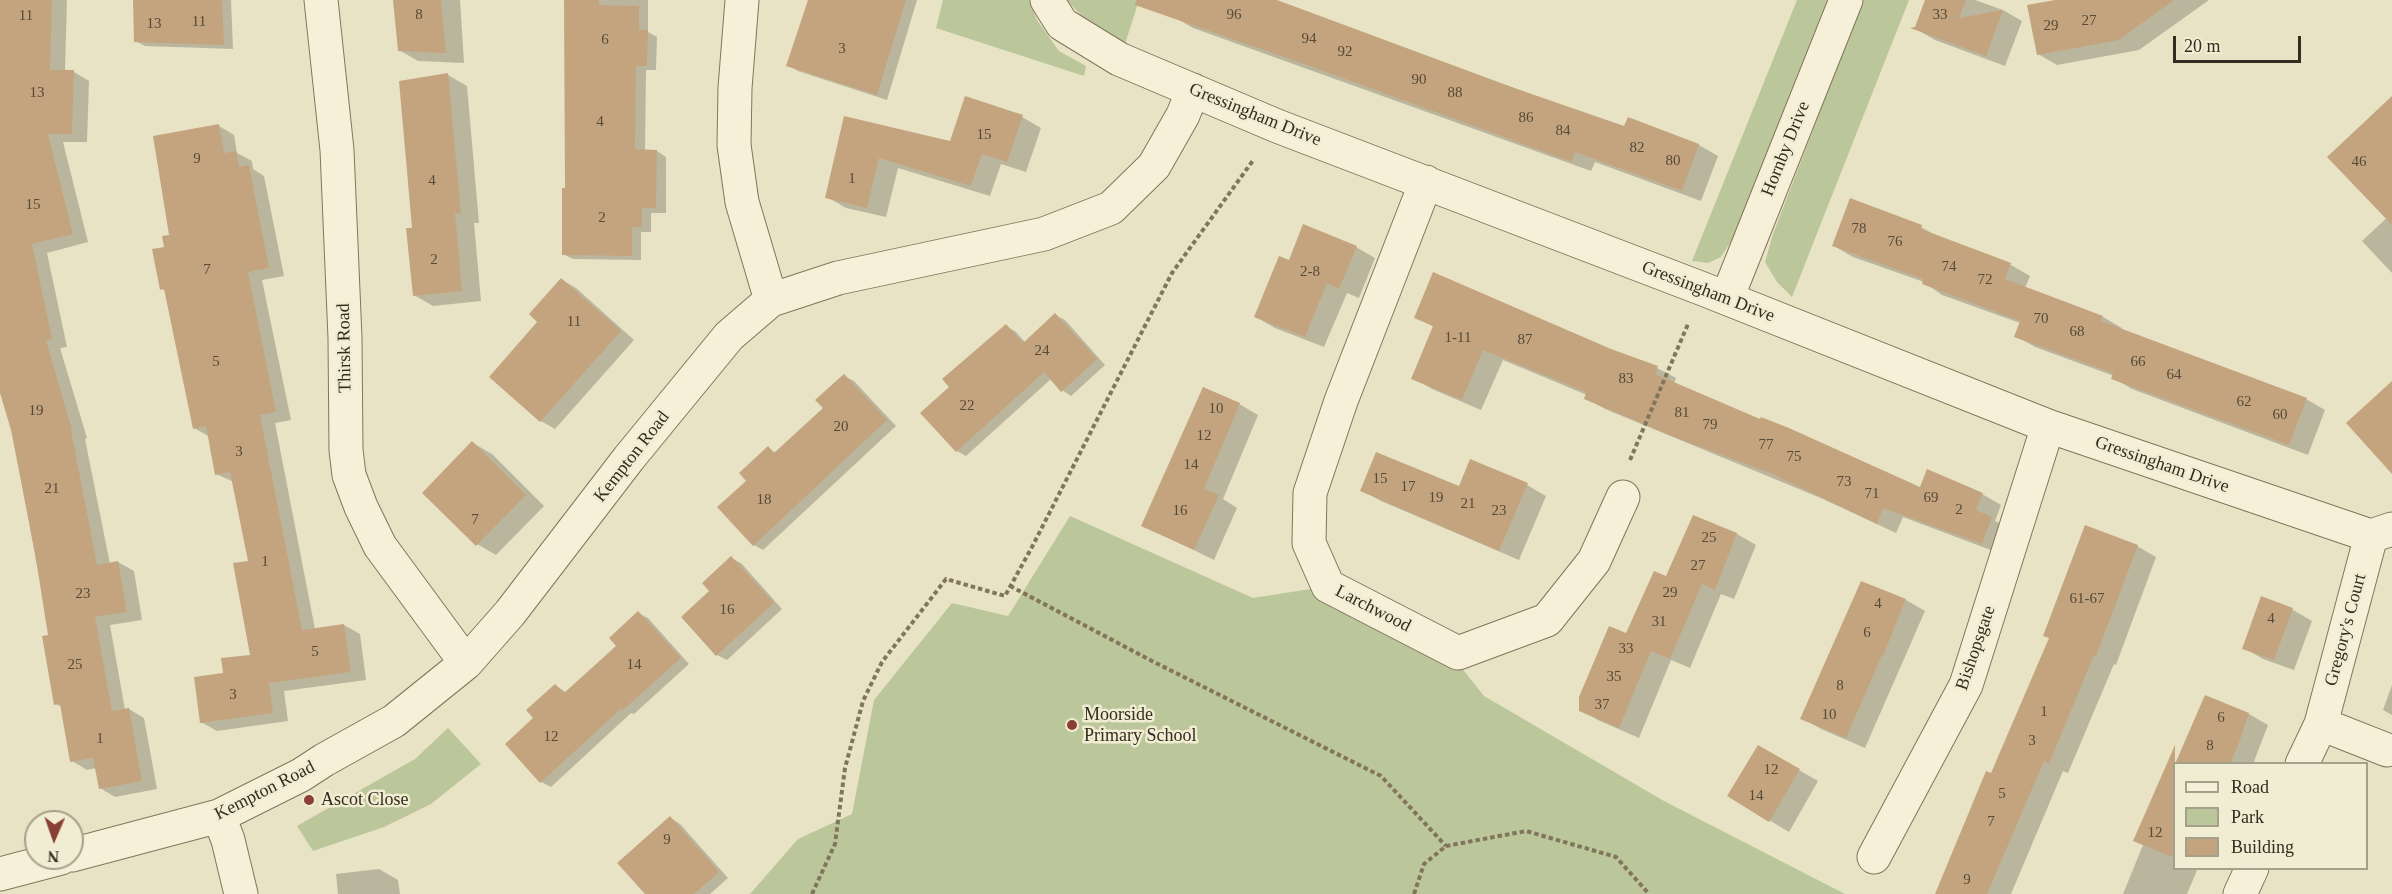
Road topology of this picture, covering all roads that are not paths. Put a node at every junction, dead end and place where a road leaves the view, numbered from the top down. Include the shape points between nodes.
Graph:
1 (321, 0) edge
2 (742, 0) edge
3 (1047, 0) edge
4 (1846, 0) edge
5 (1193, 90) junction
6 (1426, 182) junction
7 (1715, 293) junction
8 (771, 300) junction
9 (2048, 426) junction
10 (1623, 497) road end
11 (2381, 532) edge
12 (466, 663) junction
13 (2321, 724) junction
14 (2386, 750) dead end
15 (2303, 762) edge
16 (219, 816) junction
17 (84, 852) edge
18 (1874, 857) dead end
19 (24, 868) edge
20 (2251, 870) edge
21 (0, 874) edge
22 (241, 894) edge
23 (2240, 894) edge

1 - 12 street, Thirsk Road via 337,150 349,475 380,546
2 - 8 street via 734,145 742,202
3 - 5 street, Gressingham Drive via 1062,24 1119,59
4 - 7 street, Hornby Drive
5 - 6 street, Gressingham Drive
5 - 8 street, Kempton Road via 1154,166 1111,207 1044,234 838,278
6 - 7 street, Gressingham Drive
6 - 10 street, Larchwood via 1341,401 1310,493 1310,543 1328,586 1458,652 1547,620 1594,561
7 - 9 street, Gressingham Drive
8 - 12 street, Kempton Road via 729,336
9 - 11 street, Gressingham Drive
9 - 18 street, Bishopsgate via 1966,685
11 - 13 street, Gregory's Court
12 - 16 street, Kempton Road via 394,721 301,775
13 - 14 street
13 - 15 street, Gregory's Court
16 - 17 street, Kempton Road
16 - 22 street
19 - 21 street
20 - 23 street

